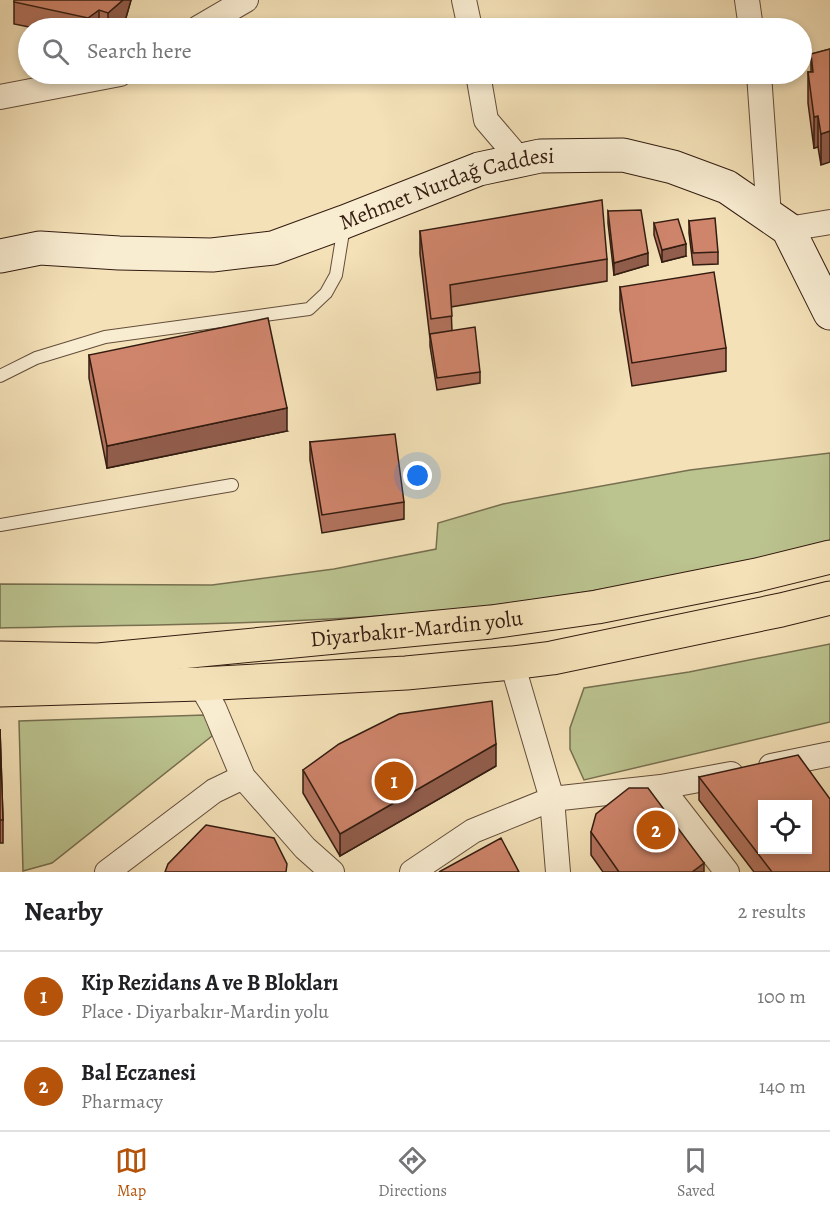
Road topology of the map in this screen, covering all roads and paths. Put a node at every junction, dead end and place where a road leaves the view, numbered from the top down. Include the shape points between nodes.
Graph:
1 (464, 0) edge
2 (747, 0) edge
3 (241, 1) edge
4 (214, 18) edge
5 (468, 18) edge
6 (750, 18) edge
7 (68, 84) edge
8 (480, 84) edge
9 (760, 84) edge
10 (0, 97) edge
11 (521, 160) junction
12 (344, 222) junction
13 (830, 222) edge
14 (779, 223) junction
15 (0, 256) edge
16 (830, 313) edge
17 (0, 376) edge
18 (232, 485) dead end
19 (0, 525) edge
20 (830, 557) edge
21 (830, 598) edge
22 (0, 658) edge
23 (512, 663) junction
24 (200, 684) junction
25 (0, 690) edge
26 (828, 761) edge
27 (243, 777) junction
28 (662, 787) junction
29 (552, 799) junction
30 (107, 872) edge
31 (332, 872) edge
32 (412, 872) edge
33 (558, 872) edge
34 (727, 872) edge

1 - 5 street
2 - 6 street
3 - 4 street
7 - 10 street
8 - 11 street via 486,120
9 - 14 street
11 - 12 street, Mehmet Nurdağ Caddesi via 478,169
11 - 14 street, Mehmet Nurdağ Caddesi via 540,156 623,155 673,167 727,187
12 - 15 street, Mehmet Nurdağ Caddesi via 273,248 212,255 40,248
12 - 17 lane via 336,275 326,293 309,309 105,338 36,358
13 - 14 street
14 - 16 street, Mehmet Nurdağ Caddesi
18 - 19 lane
20 - 22 highway, Diyarbakır-Mardin yolu via 597,607 491,622 98,660
21 - 23 highway, Diyarbakır-Mardin yolu via 552,658
23 - 24 highway, Diyarbakır-Mardin yolu
23 - 29 street
24 - 25 highway, Diyarbakır-Mardin yolu
24 - 27 street
26 - 28 street
27 - 30 street via 214,791
27 - 31 street via 305,848
28 - 29 street
28 - 34 street
29 - 32 street via 473,831
29 - 33 street

